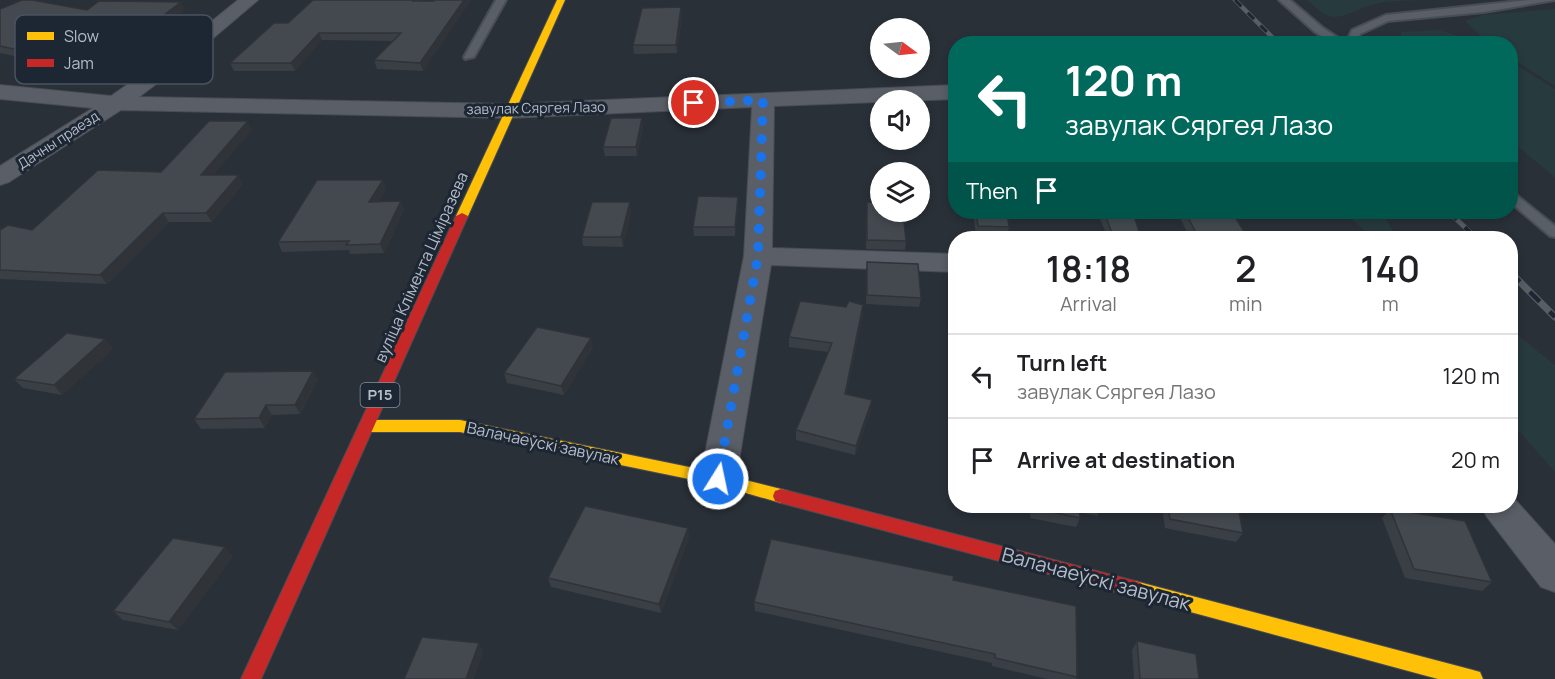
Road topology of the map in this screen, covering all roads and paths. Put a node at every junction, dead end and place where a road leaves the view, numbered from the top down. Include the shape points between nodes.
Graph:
1 (249, 0) edge
2 (501, 0) edge
3 (561, 0) edge
4 (1284, 0) edge
5 (1550, 0) edge
6 (213, 29) edge
7 (1329, 36) edge
8 (1354, 36) edge
9 (469, 57) dead end
10 (142, 84) edge
11 (0, 92) edge
12 (948, 92) edge
13 (763, 100) junction
14 (116, 103) junction
15 (510, 111) junction
16 (0, 177) edge
17 (1518, 201) edge
18 (1555, 233) edge
19 (758, 256) junction
20 (948, 263) edge
21 (366, 426) junction
22 (718, 479) junction
23 (1506, 513) edge
24 (1555, 574) edge
25 (251, 679) edge
26 (1473, 679) edge

1 - 6 street, Дачны праезд
2 - 9 lane
3 - 15 main road, вуліца Клімента Ціміразева / Р15
4 - 7 lane
5 - 8 lane via 1386,18
10 - 14 street, Дачны праезд
11 - 14 street, завулак Сяргея Лазо
12 - 13 street, завулак Сяргея Лазо
13 - 15 street, завулак Сяргея Лазо
13 - 19 street
14 - 15 street, завулак Сяргея Лазо
14 - 16 street, Дачны праезд
15 - 21 main road, вуліца Клімента Ціміразева / Р15
17 - 18 lane
19 - 20 street
19 - 22 street
21 - 22 main road, Валачаеўскі завулак via 460,426
21 - 25 main road, вуліца Клімента Ціміразева / Р15
22 - 26 main road, Валачаеўскі завулак
23 - 24 street

